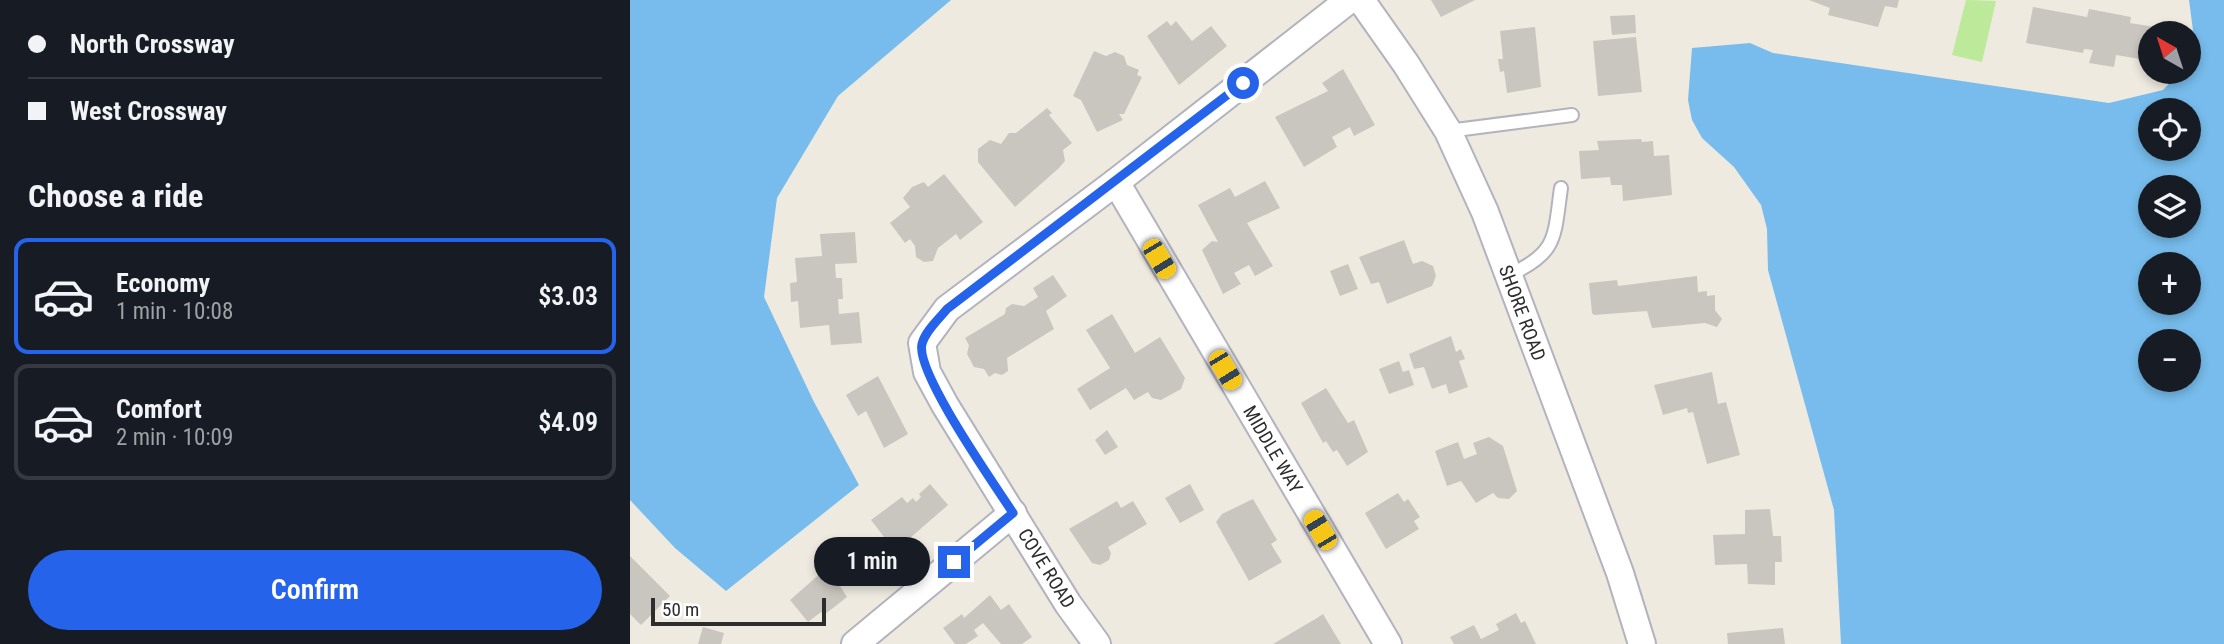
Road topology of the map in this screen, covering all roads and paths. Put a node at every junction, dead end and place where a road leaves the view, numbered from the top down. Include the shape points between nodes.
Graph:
1 (1349, 0) edge
2 (1361, 0) edge
3 (1572, 115) dead end
4 (1448, 131) junction
5 (1116, 182) junction
6 (1561, 188) dead end
7 (1509, 275) junction
8 (1013, 513) junction
9 (855, 644) edge
10 (1097, 644) edge
11 (1388, 644) edge
12 (1642, 644) edge

1 - 5 street
2 - 4 street, SHORE ROAD
3 - 4 lane
4 - 7 street, SHORE ROAD
5 - 8 street, COVE ROAD via 947,309 922,343 927,372
5 - 11 street, MIDDLE WAY
6 - 7 lane via 1550,247 1539,260
7 - 12 street, SHORE ROAD
8 - 9 street
8 - 10 street, COVE ROAD

